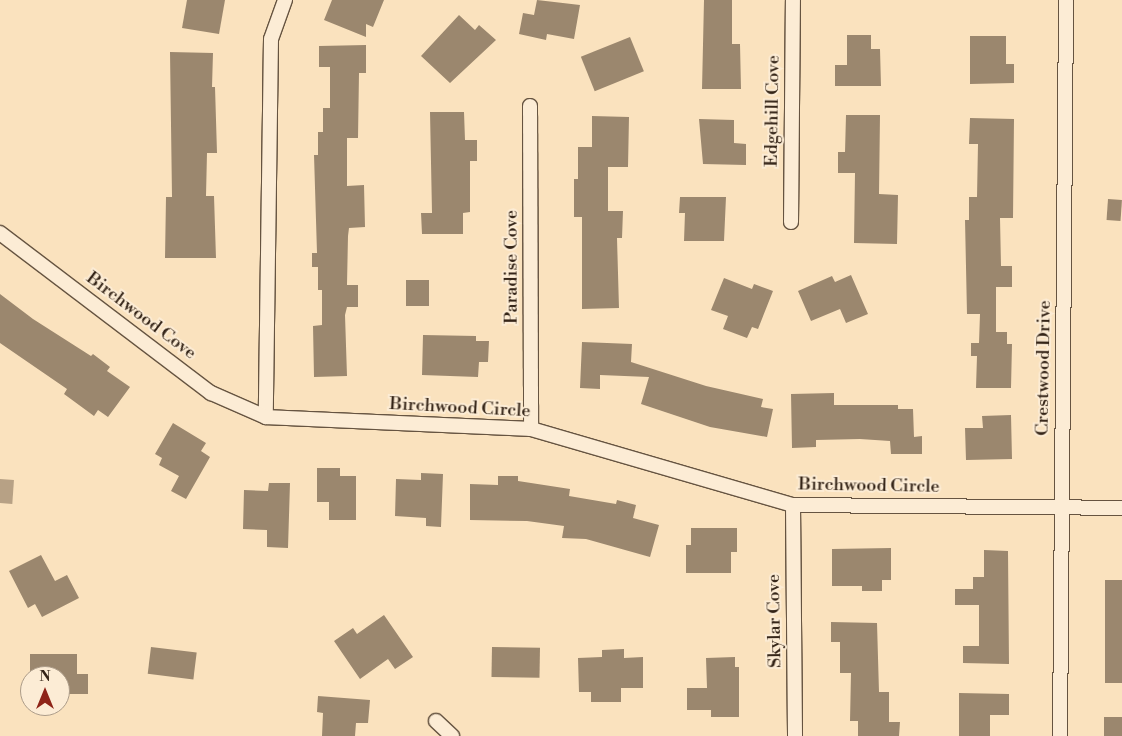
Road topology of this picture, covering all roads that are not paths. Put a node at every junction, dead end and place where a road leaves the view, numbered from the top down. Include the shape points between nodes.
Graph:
1 (284, 0) edge
2 (793, 0) edge
3 (1066, 0) edge
4 (530, 106) dead end
5 (791, 222) dead end
6 (0, 233) edge
7 (266, 417) junction
8 (531, 429) junction
9 (792, 505) junction
10 (1061, 507) junction
11 (1122, 508) edge
12 (436, 721) dead end
13 (452, 736) edge
14 (795, 736) edge
15 (1060, 736) edge

1 - 7 street via 271,39
2 - 5 street, Edgehill Cove
3 - 10 street, Crestwood Drive
4 - 8 street, Paradise Cove
6 - 7 street, Birchwood Cove via 211,393
7 - 8 street, Birchwood Circle
8 - 9 street, Birchwood Circle
9 - 10 street, Birchwood Circle
9 - 14 street, Skylar Cove
10 - 11 street
10 - 15 street, Crestwood Drive
12 - 13 street

